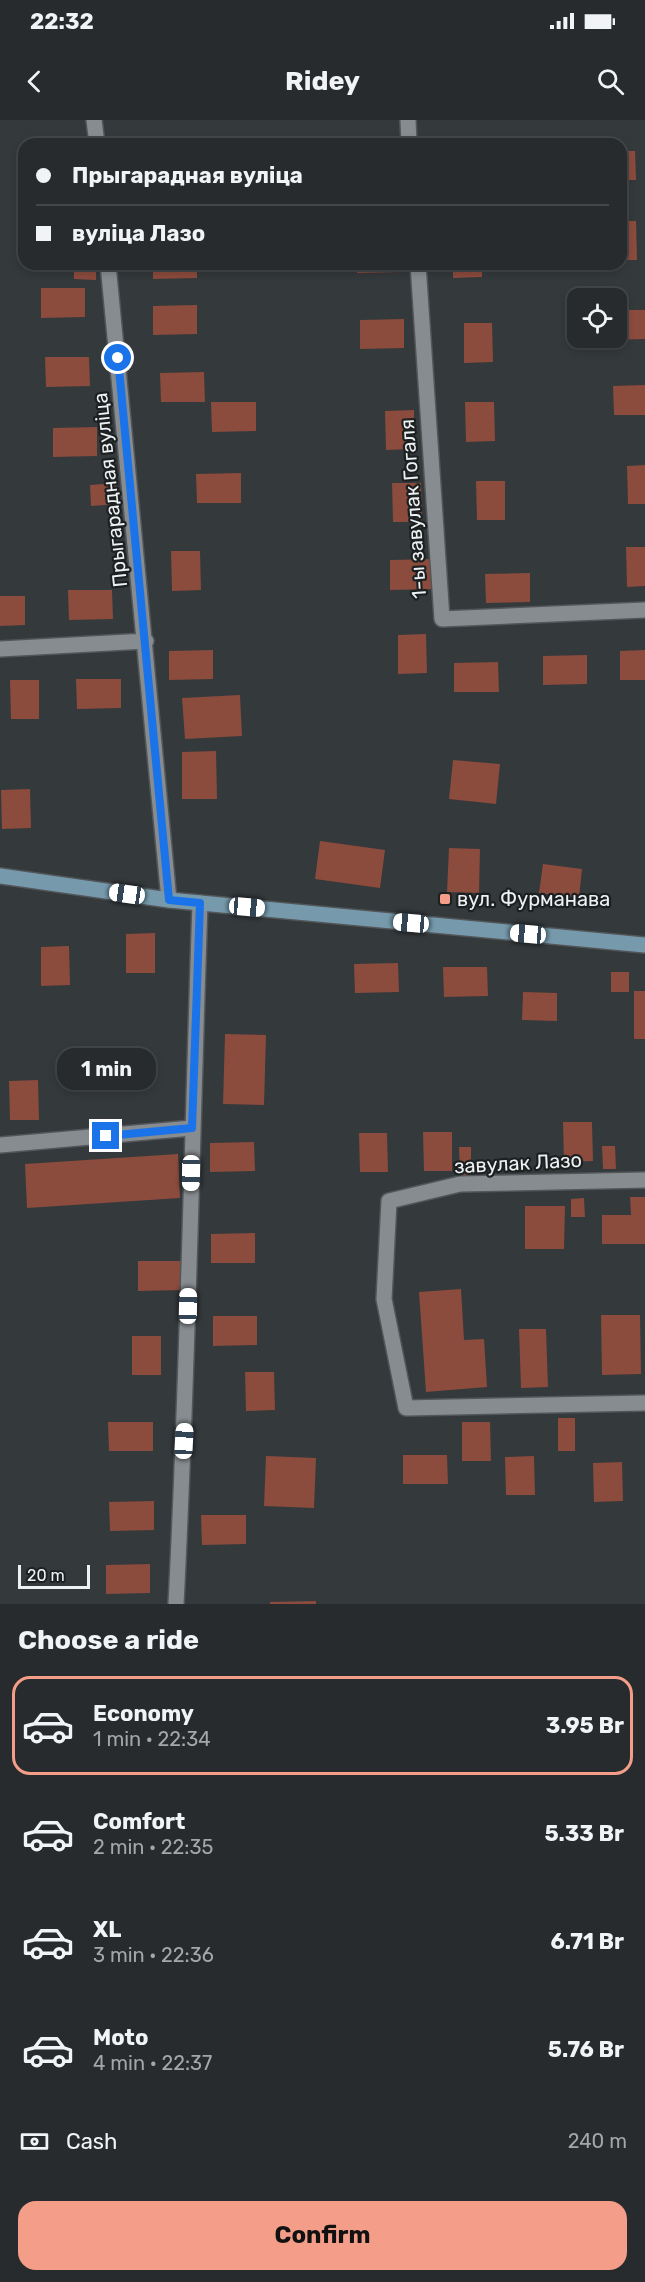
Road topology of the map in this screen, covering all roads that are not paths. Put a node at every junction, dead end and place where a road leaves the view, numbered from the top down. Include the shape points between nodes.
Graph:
1 (94, 120) edge
2 (408, 120) edge
3 (96, 138) edge
4 (409, 138) edge
5 (109, 270) edge
6 (417, 270) edge
7 (645, 610) edge
8 (146, 641) junction
9 (0, 650) edge
10 (0, 876) edge
11 (169, 900) junction
12 (200, 903) junction
13 (645, 945) edge
14 (192, 1128) junction
15 (0, 1145) edge
16 (645, 1180) edge
17 (645, 1403) edge
18 (176, 1604) edge

1 - 3 street
2 - 4 street
5 - 8 street, Прыгарадная вуліца
6 - 7 street, 1-ы завулак Гогаля via 442,619
8 - 9 street
8 - 11 street, Прыгарадная вуліца
10 - 11 main road
11 - 12 main road
12 - 13 main road
12 - 14 street
14 - 15 street
14 - 18 street via 186,1418
16 - 17 street, завулак Лазо via 460,1184 389,1201 384,1299 406,1408

